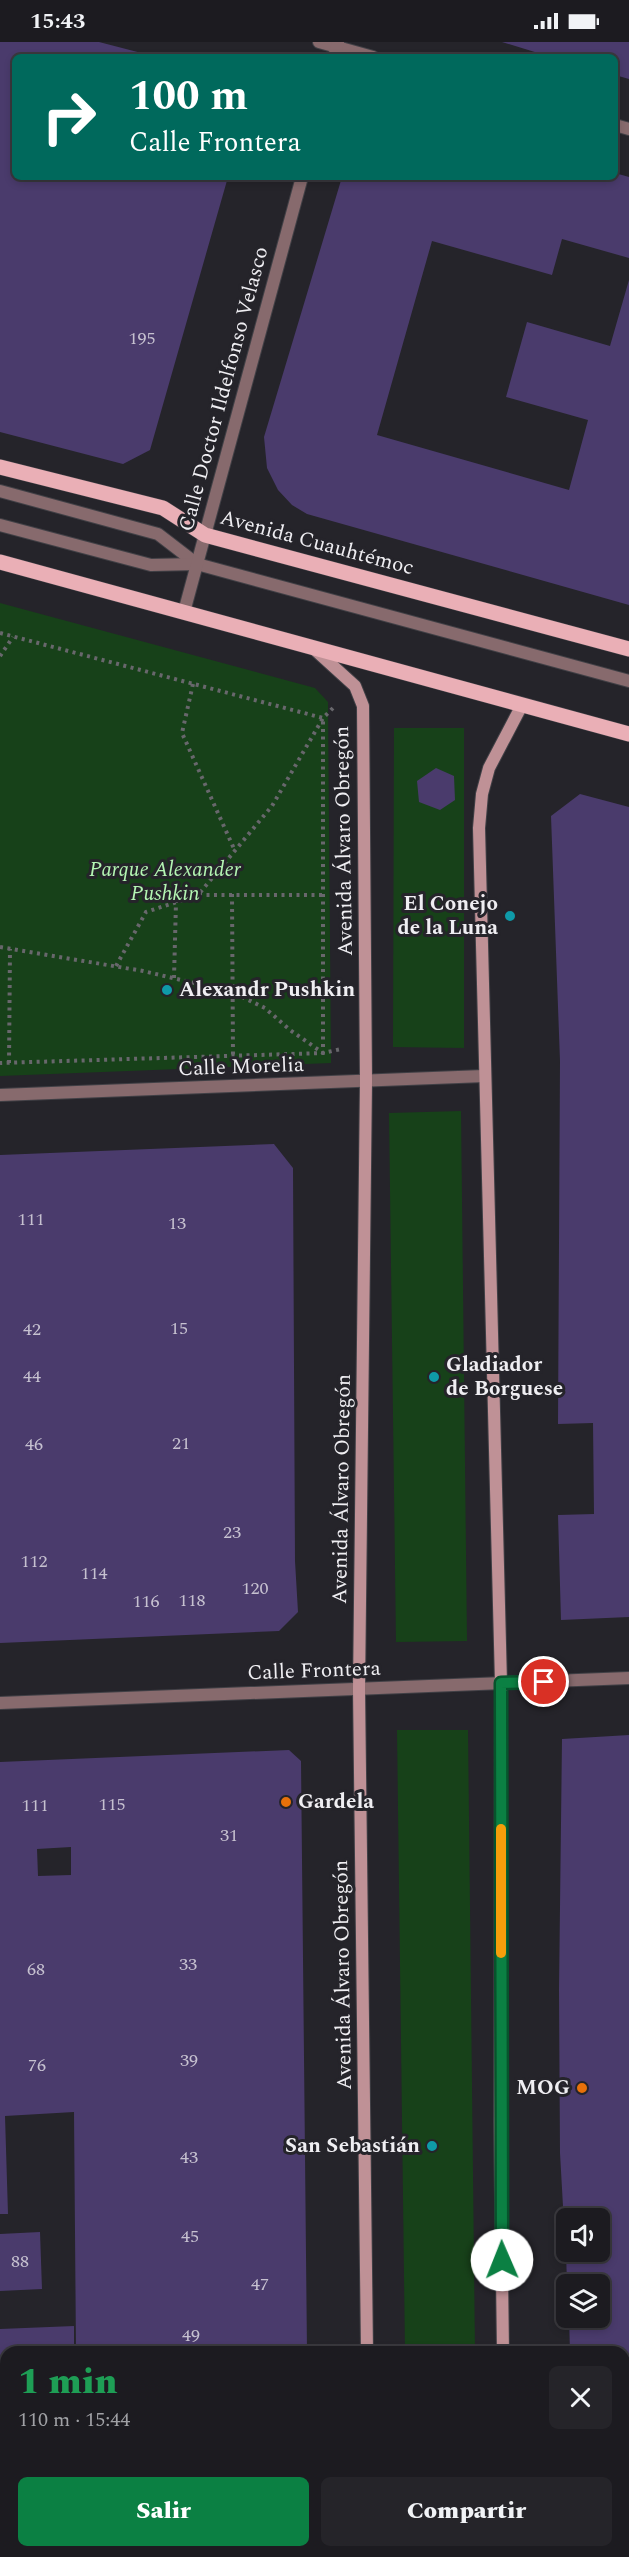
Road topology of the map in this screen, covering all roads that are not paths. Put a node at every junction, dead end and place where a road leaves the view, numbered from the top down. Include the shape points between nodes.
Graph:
1 (319, 42) edge
2 (336, 49) edge
3 (359, 54) edge
4 (301, 180) edge
5 (0, 467) edge
6 (0, 491) edge
7 (0, 525) edge
8 (205, 535) junction
9 (0, 562) edge
10 (197, 564) junction
11 (184, 612) junction
12 (311, 646) junction
13 (629, 649) edge
14 (629, 681) edge
15 (522, 705) junction
16 (629, 734) edge
17 (484, 1076) junction
18 (366, 1081) junction
19 (0, 1095) edge
20 (629, 1678) edge
21 (501, 1683) junction
22 (359, 1689) junction
23 (0, 1703) edge
24 (367, 2346) edge
25 (503, 2346) edge

1 - 2 street
2 - 3 street
4 - 8 street, Calle Doctor Ildelfonso Velasco
5 - 8 main road, Avenida Cuauhtémoc via 163,508
6 - 10 street via 158,534
7 - 10 street via 151,565
8 - 10 street, Calle Doctor Ildelfonso Velasco
8 - 13 main road, Avenida Cuauhtémoc
9 - 11 main road
10 - 11 street, Calle Doctor Ildelfonso Velasco
10 - 14 street
11 - 12 main road
12 - 15 main road
12 - 18 main road, Avenida Álvaro Obregón via 355,686 363,706
15 - 16 main road
15 - 17 main road via 499,746 482,794 479,828
17 - 18 street, Calle Morelia
17 - 21 main road
18 - 19 street, Calle Morelia
18 - 22 main road, Avenida Álvaro Obregón
20 - 21 street, Calle Frontera
21 - 22 street, Calle Frontera
21 - 25 main road
22 - 23 street, Calle Frontera
22 - 24 main road, Avenida Álvaro Obregón

